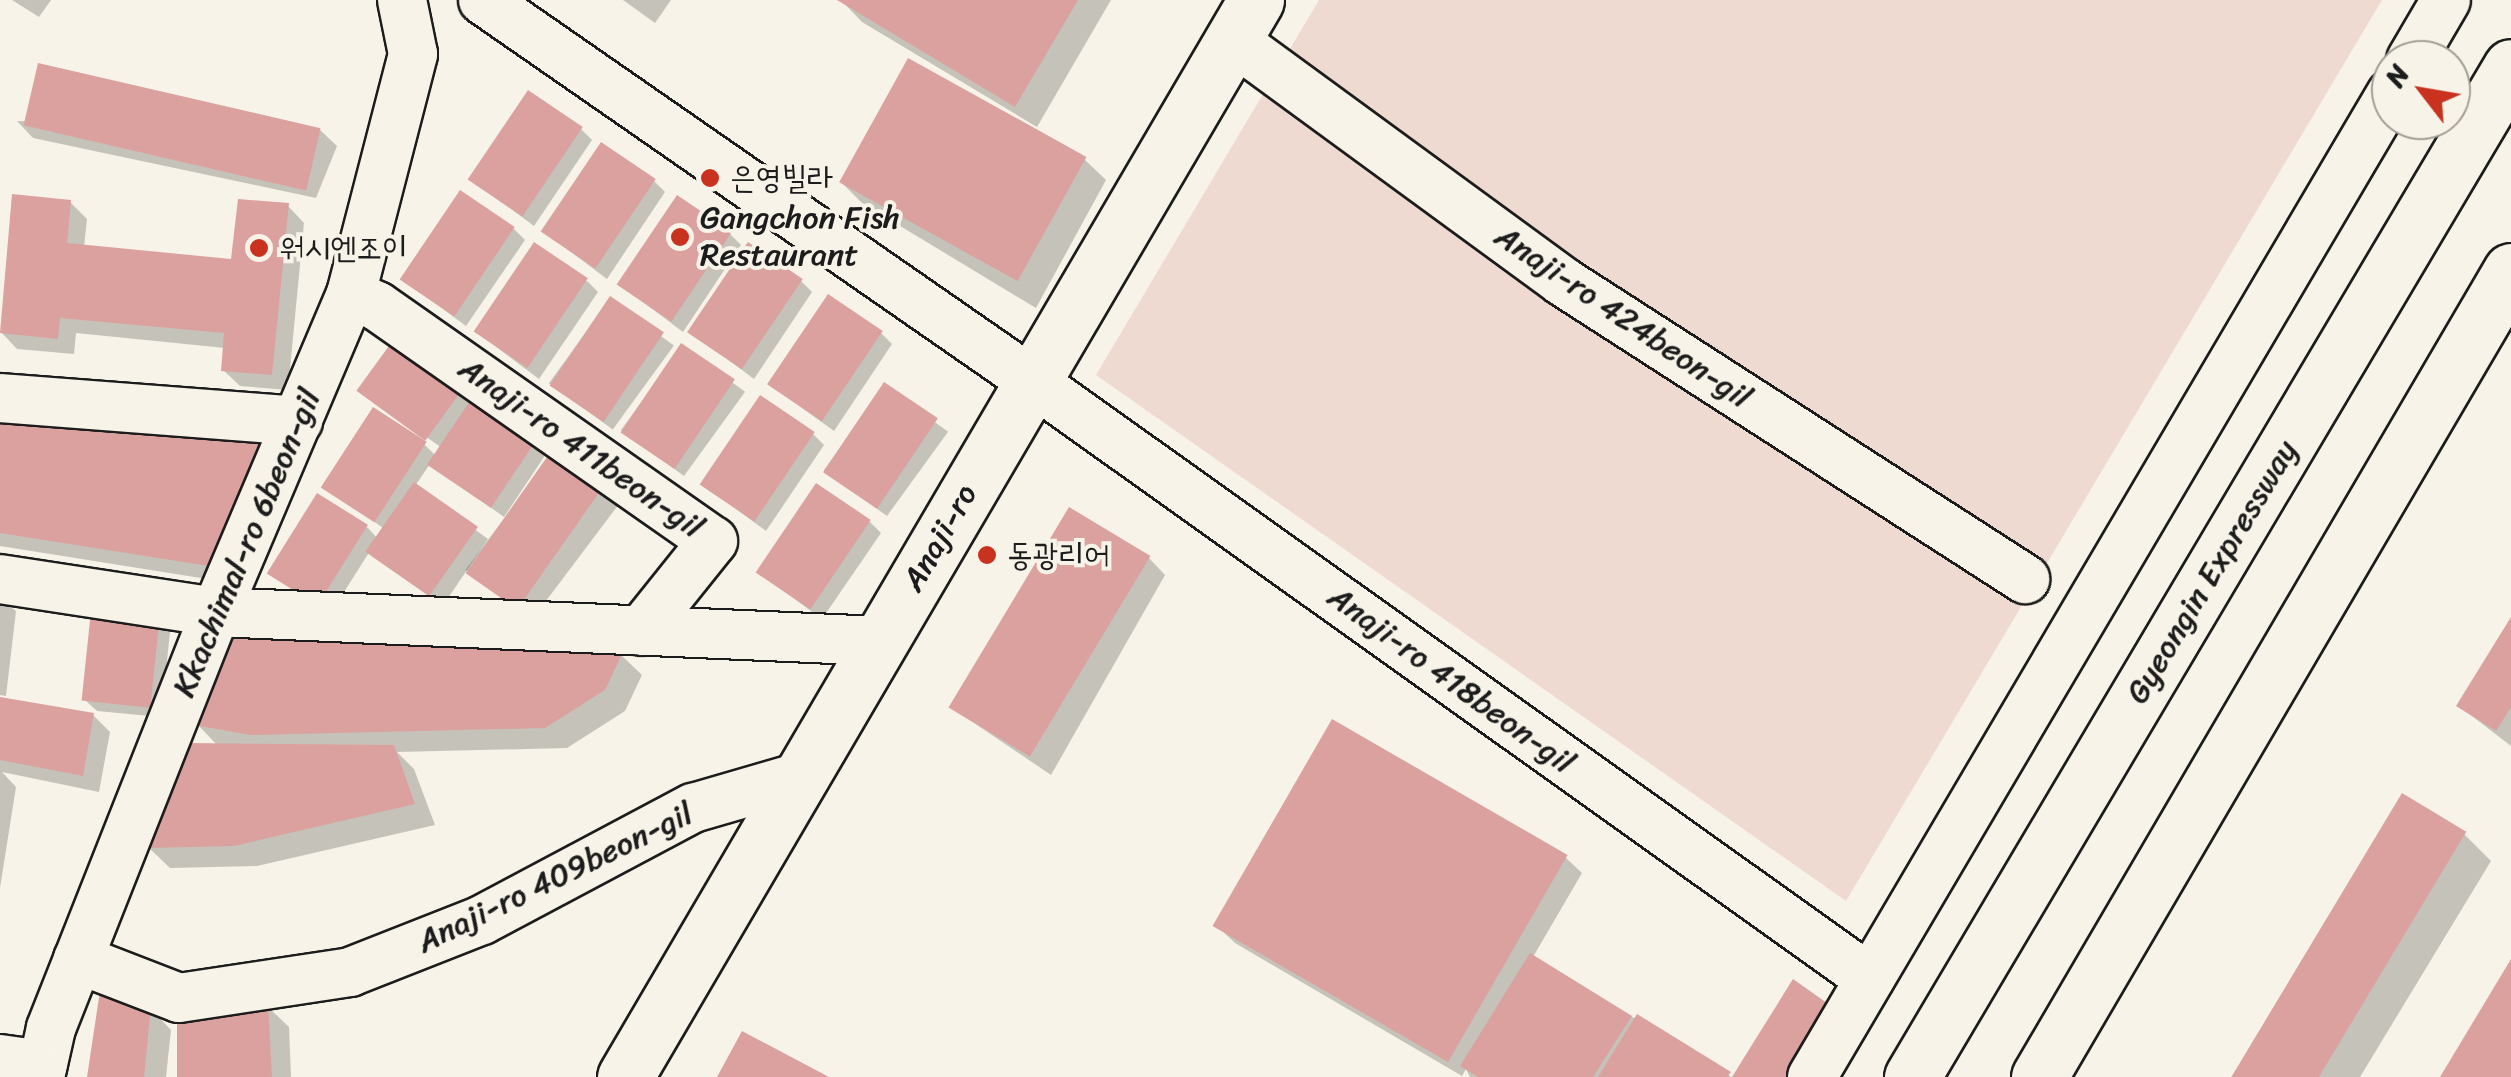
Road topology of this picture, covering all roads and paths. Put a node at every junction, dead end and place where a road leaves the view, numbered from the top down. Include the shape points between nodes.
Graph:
1 (402, 0) edge
2 (483, 0) edge
3 (2446, 0) edge
4 (1244, 20) edge
5 (2423, 40) edge
6 (2511, 67) edge
7 (2371, 128) edge
8 (2511, 271) edge
9 (351, 294) junction
10 (1032, 381) junction
11 (0, 398) edge
12 (298, 420) junction
13 (0, 579) edge
14 (2025, 579) dead end
15 (216, 612) junction
16 (641, 631) junction
17 (879, 642) junction
18 (800, 777) junction
19 (78, 960) junction
20 (1870, 979) junction
21 (28, 1067) edge
22 (625, 1077) edge
23 (1812, 1077) edge
24 (1912, 1077) edge
25 (2040, 1077) edge

1 - 9 street, Kkachimal-ro 6beon-gil via 413,54
2 - 10 street, Anaji-ro 418beon-gil
3 - 5 street
4 - 10 main road, Anaji-ro
4 - 14 street, Anaji-ro 424beon-gil via 1562,282
6 - 24 main road, Gyeongin Expressway
7 - 20 street
8 - 25 main road
9 - 12 street, Kkachimal-ro 6beon-gil
9 - 16 street, Anaji-ro 411beon-gil via 378,306 713,541
10 - 17 main road, Anaji-ro
10 - 20 street, Anaji-ro 418beon-gil
11 - 12 street
12 - 15 street, Kkachimal-ro 6beon-gil
13 - 15 street
15 - 16 street
15 - 19 street, Kkachimal-ro 6beon-gil
16 - 17 street
17 - 18 main road, Anaji-ro
18 - 19 street, Anaji-ro 409beon-gil via 693,808 482,920 350,972 179,998
18 - 22 main road, Anaji-ro
19 - 21 street, Kkachimal-ro 6beon-gil
20 - 23 street

